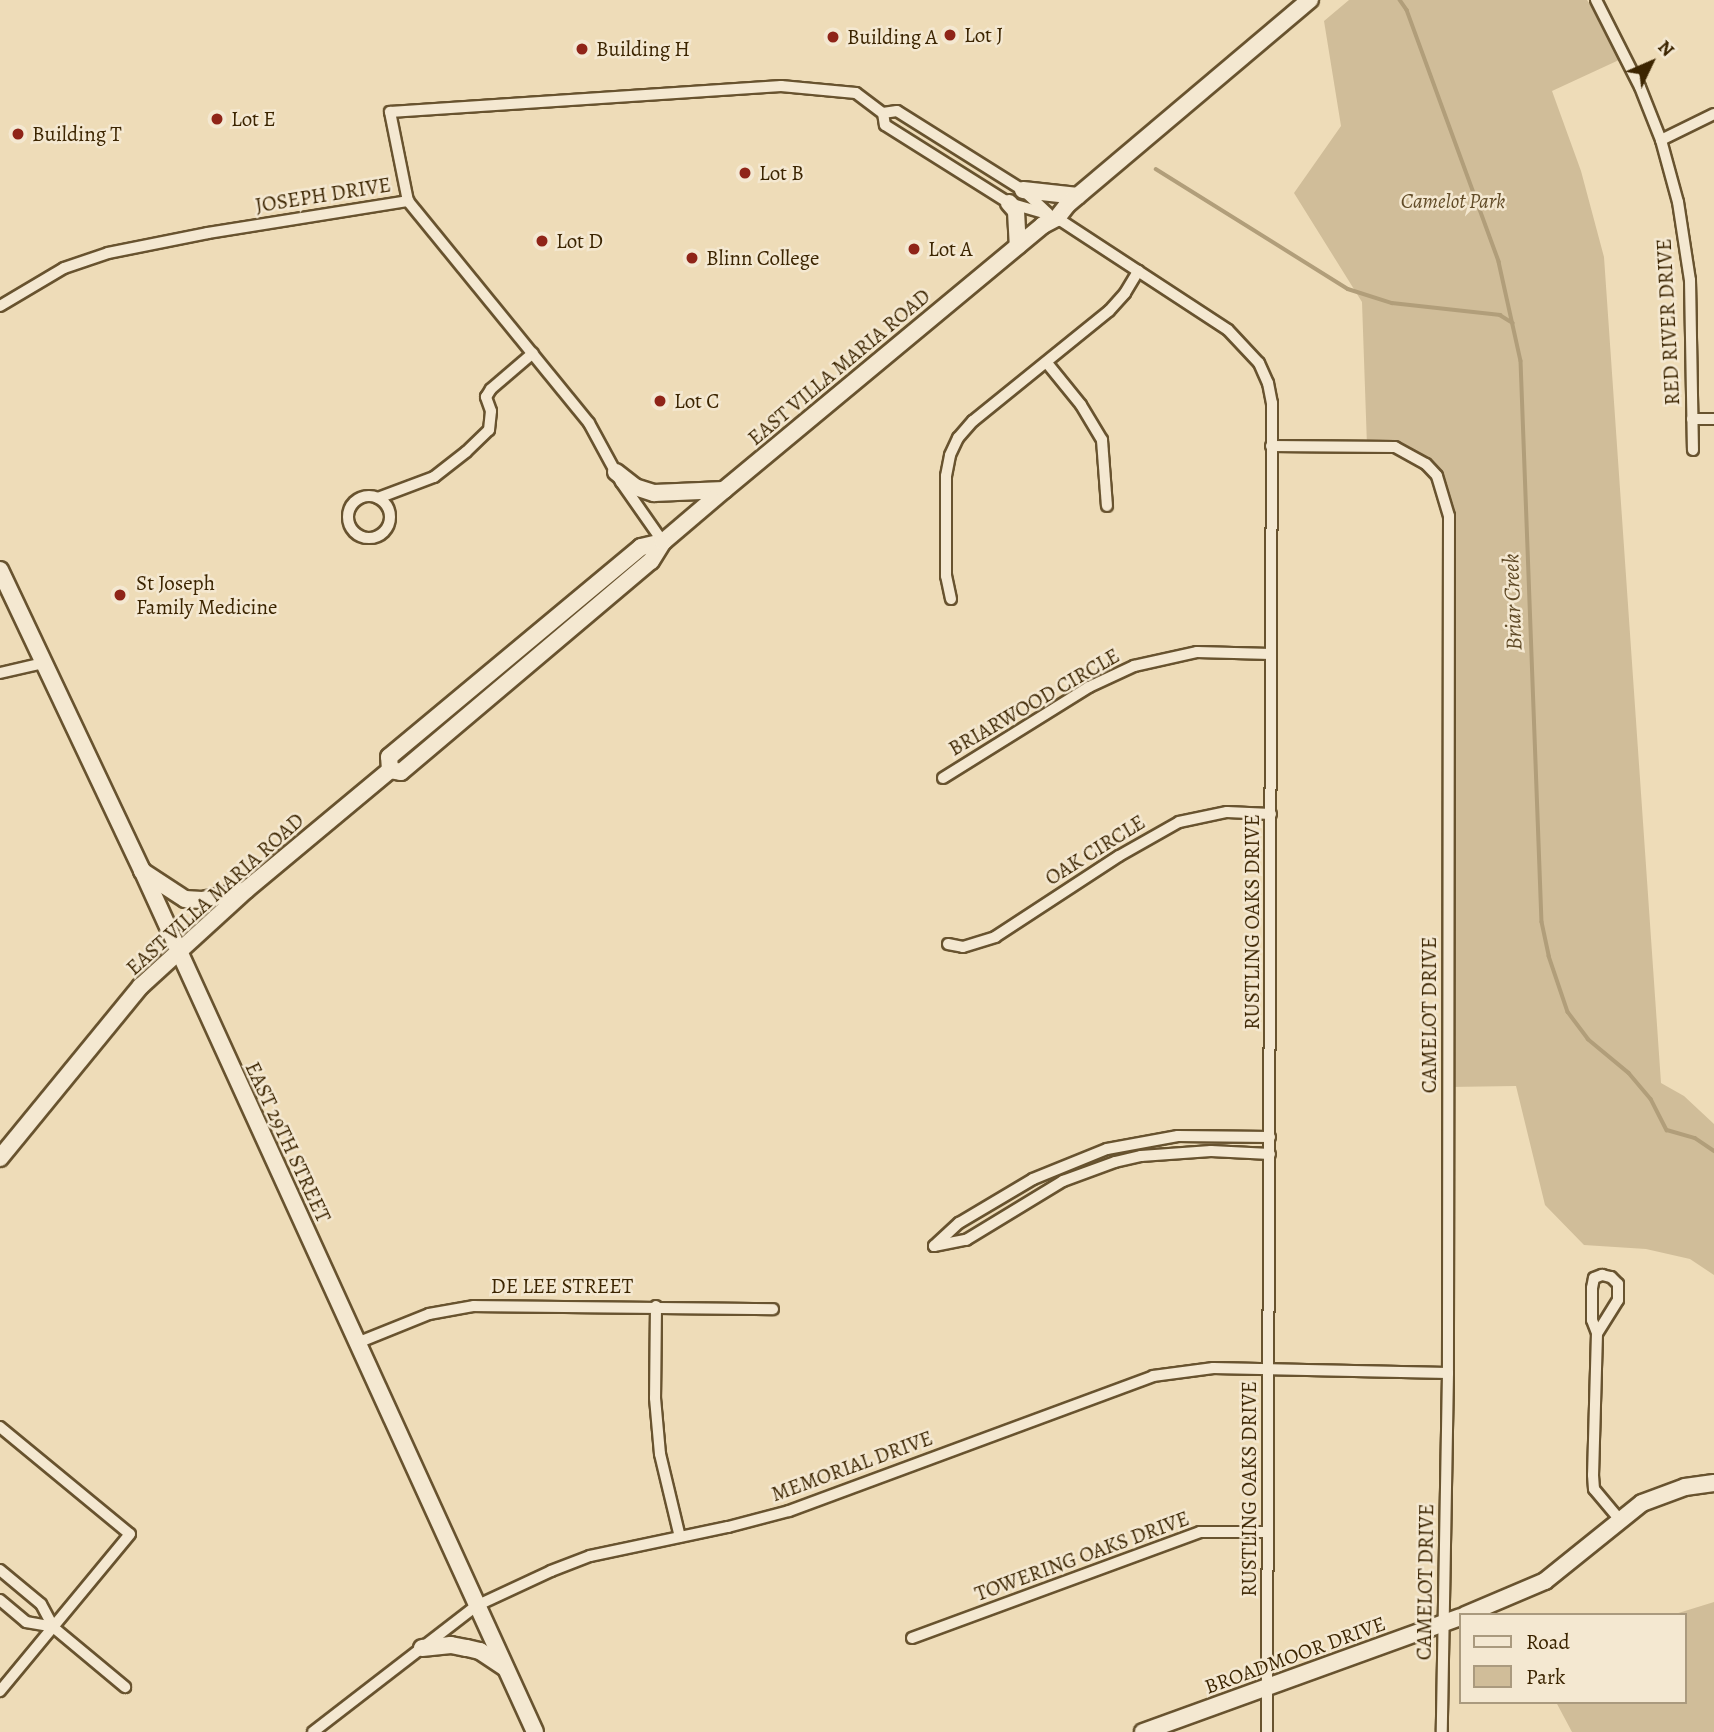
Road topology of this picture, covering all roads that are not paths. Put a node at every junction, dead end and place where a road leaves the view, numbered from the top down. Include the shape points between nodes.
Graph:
1 (1310, 0) edge
2 (1596, 0) edge
3 (883, 113) junction
4 (1714, 114) edge
5 (1661, 141) junction
6 (1023, 190) junction
7 (1078, 195) junction
8 (408, 201) junction
9 (1009, 203) junction
10 (1053, 216) junction
11 (1018, 246) junction
12 (1138, 271) junction
13 (0, 306) edge
14 (533, 353) junction
15 (1047, 363) junction
16 (1692, 419) junction
17 (1714, 419) edge
18 (1271, 446) junction
19 (1693, 450) dead end
20 (616, 472) junction
21 (724, 490) junction
22 (379, 498) junction
23 (1107, 506) dead end
24 (663, 542) junction
25 (0, 570) edge
26 (951, 599) dead end
27 (1271, 654) junction
28 (43, 663) junction
29 (0, 673) edge
30 (943, 778) dead end
31 (1271, 814) junction
32 (142, 870) junction
33 (246, 890) junction
34 (948, 944) dead end
35 (178, 951) junction
36 (1270, 1137) junction
37 (1270, 1153) junction
38 (0, 1158) edge
39 (1058, 1168) junction
40 (1063, 1181) junction
41 (656, 1306) junction
42 (773, 1309) dead end
43 (1597, 1333) junction
44 (357, 1343) junction
45 (1269, 1368) junction
46 (1448, 1373) junction
47 (0, 1427) edge
48 (1714, 1483) edge
49 (1619, 1519) junction
50 (1268, 1532) junction
51 (680, 1537) junction
52 (0, 1570) edge
53 (0, 1600) edge
54 (475, 1606) junction
55 (1470, 1613) edge
56 (1458, 1618) edge
57 (1444, 1623) junction
58 (53, 1627) junction
59 (912, 1638) dead end
60 (422, 1648) junction
61 (504, 1667) junction
62 (125, 1687) dead end
63 (1267, 1687) junction
64 (0, 1691) edge
65 (313, 1732) edge
66 (535, 1732) edge
67 (1143, 1732) edge
68 (1267, 1732) edge
69 (1442, 1732) edge

1 - 7 main road, EAST VILLA MARIA ROAD
2 - 5 street, RED RIVER DRIVE via 1640,87
3 - 6 street via 897,111
3 - 8 street via 856,93 781,86 390,111
3 - 9 street via 885,125
4 - 5 street
5 - 16 street, RED RIVER DRIVE via 1678,202 1690,280
6 - 7 main road
6 - 10 street
7 - 10 main road, EAST VILLA MARIA ROAD
8 - 13 street, JOSEPH DRIVE via 108,253 64,268
8 - 14 street, JOSEPH DRIVE
9 - 10 street
9 - 11 main road via 1016,211
10 - 11 main road, EAST VILLA MARIA ROAD
10 - 12 street, RUSTLING OAKS DRIVE
11 - 21 main road, EAST VILLA MARIA ROAD
12 - 15 street via 1109,311
12 - 18 street, RUSTLING OAKS DRIVE via 1228,330 1259,363 1272,403
14 - 20 street, JOSEPH DRIVE via 589,423
14 - 22 street via 491,389 486,397 491,411 489,430 466,453 434,477
15 - 23 street via 1082,405 1102,440
15 - 26 street via 973,422 950,455 946,576
16 - 17 street
16 - 19 street, RED RIVER DRIVE
18 - 27 street, RUSTLING OAKS DRIVE
18 - 46 street, CAMELOT DRIVE via 1395,447 1426,464 1437,476 1448,516
20 - 21 main road via 635,487 654,493
20 - 24 street, JOSEPH DRIVE
21 - 24 main road, EAST VILLA MARIA ROAD
22 - 22 street via 362,497 350,508 349,525 360,537 377,538 389,527 390,510
24 - 33 main road, EAST VILLA MARIA ROAD via 641,547 389,757 390,770
25 - 28 main road, EAST 29TH STREET
27 - 30 street, BRIARWOOD CIRCLE via 1197,652 1133,666 1089,687
27 - 31 street, RUSTLING OAKS DRIVE
28 - 29 street
28 - 32 main road, EAST 29TH STREET
31 - 34 street, OAK CIRCLE via 1227,811 1179,822 995,937 963,947
31 - 36 street, RUSTLING OAKS DRIVE
32 - 33 main road via 185,899
32 - 35 main road, EAST 29TH STREET
33 - 35 main road, EAST VILLA MARIA ROAD
35 - 38 main road, EAST VILLA MARIA ROAD via 141,986
35 - 44 main road, EAST 29TH STREET
36 - 37 street, RUSTLING OAKS DRIVE
36 - 39 street via 1142,1140
37 - 40 street via 1141,1156
37 - 45 street, RUSTLING OAKS DRIVE
39 - 40 street
39 - 40 street via 959,1223 934,1246 966,1240
41 - 42 street, DE LEE STREET
41 - 44 street, DE LEE STREET via 474,1306 429,1314
41 - 51 street via 660,1454
43 - 43 street via 1618,1300 1618,1284 1602,1275 1594,1279 1592,1288 1592,1320
43 - 49 street via 1594,1489
44 - 54 main road, EAST 29TH STREET
45 - 46 street, MEMORIAL DRIVE
45 - 50 street, RUSTLING OAKS DRIVE
45 - 51 street, MEMORIAL DRIVE via 1213,1368 1153,1376 789,1511
46 - 57 street, CAMELOT DRIVE
47 - 58 street via 130,1534
48 - 49 main road via 1667,1492
49 - 55 main road via 1545,1581
50 - 59 street, TOWERING OAKS DRIVE via 1200,1532
50 - 63 street, RUSTLING OAKS DRIVE
51 - 54 street, MEMORIAL DRIVE via 590,1556
52 - 58 street via 41,1604
53 - 58 street via 26,1622
54 - 60 street, MEMORIAL DRIVE
54 - 61 main road, EAST 29TH STREET
56 - 57 main road, BROADMOOR DRIVE
57 - 63 main road, BROADMOOR DRIVE
57 - 69 street, CAMELOT DRIVE
58 - 62 street
58 - 64 street
60 - 61 main road via 451,1645 480,1651
60 - 65 street, MEMORIAL DRIVE
61 - 66 main road, EAST 29TH STREET
63 - 67 main road, BROADMOOR DRIVE
63 - 68 street, RUSTLING OAKS DRIVE

